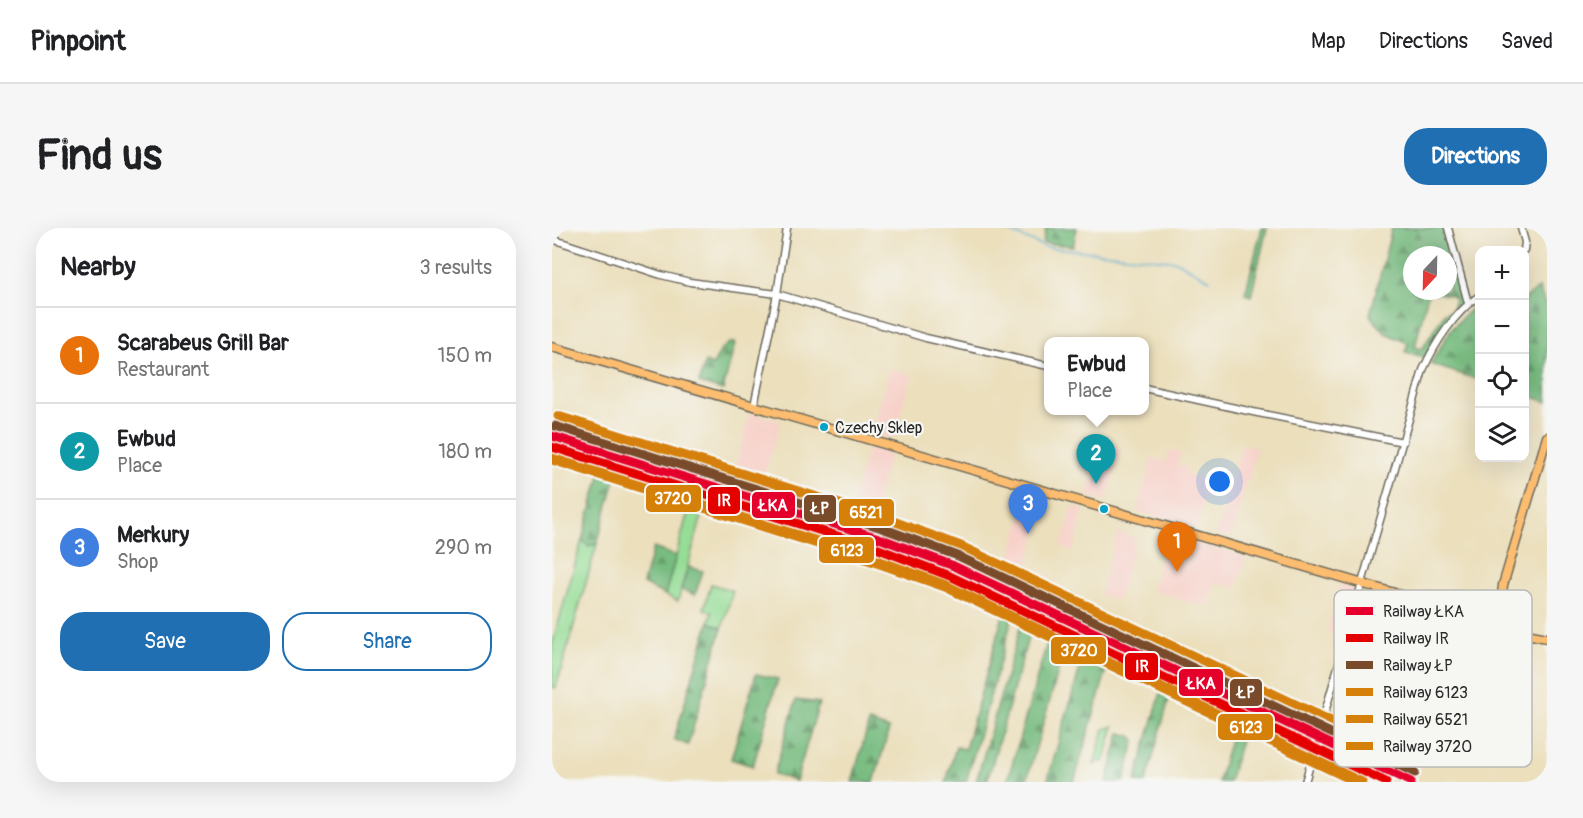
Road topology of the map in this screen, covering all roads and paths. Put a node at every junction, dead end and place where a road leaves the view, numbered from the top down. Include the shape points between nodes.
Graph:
1 (787, 228) edge
2 (1448, 228) edge
3 (1521, 228) edge
4 (552, 239) edge
5 (1524, 246) edge
6 (777, 294) junction
7 (1475, 299) edge
8 (1468, 303) junction
9 (552, 347) edge
10 (1044, 365) edge
11 (1149, 389) edge
12 (754, 406) junction
13 (1547, 437) edge
14 (1403, 442) junction
15 (1547, 446) edge
16 (1540, 461) junction
17 (1362, 584) junction
18 (1503, 585) junction
19 (1360, 590) edge
20 (1382, 590) edge
21 (1500, 590) edge
22 (1503, 590) edge
23 (1532, 634) edge
24 (1547, 638) edge
25 (1334, 681) edge
26 (1305, 782) edge

1 - 6 street
2 - 8 street
3 - 5 street
4 - 6 street via 661,275
6 - 10 street via 927,338
6 - 12 street
7 - 8 street
8 - 14 street via 1428,359
9 - 12 main road
11 - 14 street
12 - 17 main road
13 - 16 main road
14 - 17 street
15 - 16 main road
16 - 18 main road
17 - 19 street
17 - 20 main road
18 - 21 main road
18 - 22 main road
23 - 24 main road
25 - 26 street

